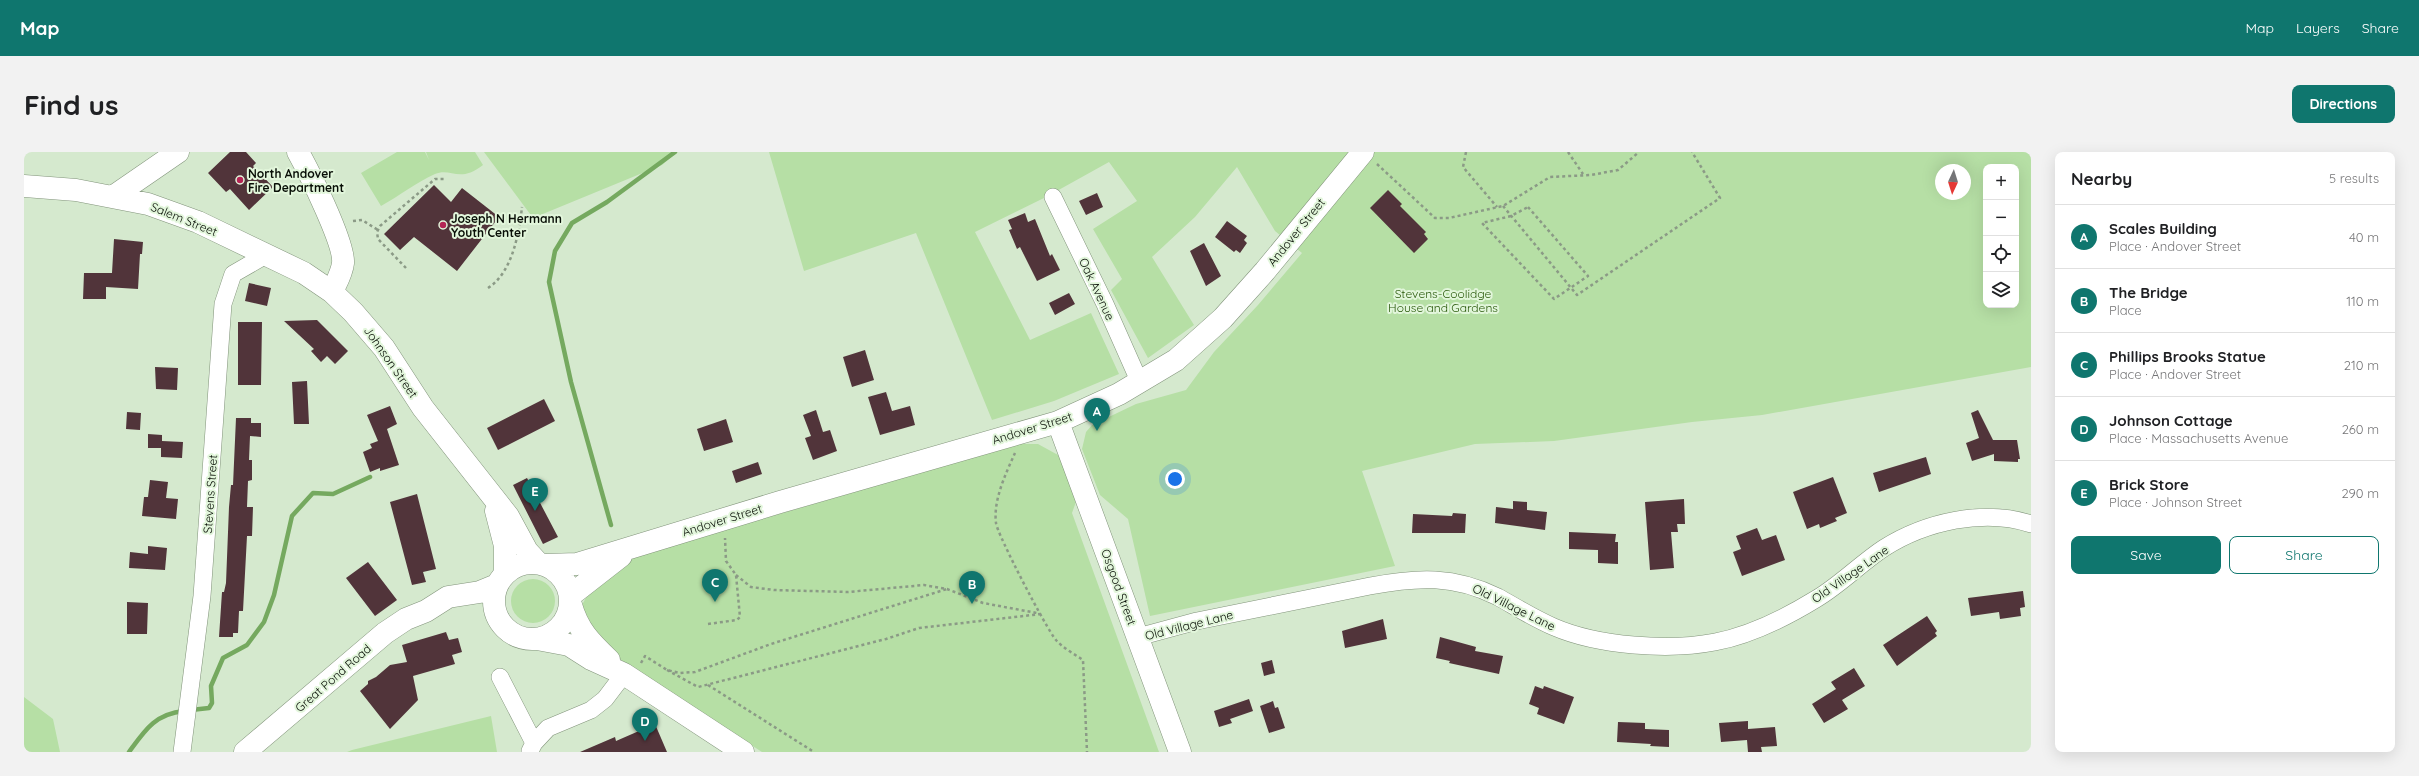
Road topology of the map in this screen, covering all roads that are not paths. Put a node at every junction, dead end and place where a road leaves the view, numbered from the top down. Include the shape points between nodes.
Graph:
1 (178, 152) edge
2 (298, 152) edge
3 (1362, 152) edge
4 (24, 186) edge
5 (114, 196) junction
6 (1053, 197) dead end
7 (266, 255) junction
8 (332, 292) junction
9 (1140, 383) junction
10 (1058, 422) junction
11 (494, 500) junction
12 (2031, 524) edge
13 (634, 547) junction
14 (542, 564) junction
15 (501, 580) junction
16 (571, 600) junction
17 (426, 610) junction
18 (501, 624) junction
19 (1138, 637) junction
20 (537, 639) junction
21 (500, 677) dead end
22 (628, 677) junction
23 (532, 747) edge
24 (182, 752) edge
25 (245, 752) edge
26 (743, 752) edge
27 (1180, 752) edge

1 - 5 street
2 - 8 street via 328,214 344,262
3 - 9 street, Andover Street via 1223,318 1187,352
4 - 5 street, Salem Street
5 - 7 street, Salem Street via 148,204 198,222
6 - 9 street, Oak Avenue
7 - 8 street, Salem Street via 304,273
7 - 24 street, Stevens Street via 233,274 223,304 202,596
8 - 11 street, Johnson Street via 370,330 423,408
9 - 10 street, Andover Street
10 - 13 street, Andover Street via 772,504
10 - 19 street, Osgood Street
11 - 14 street, Johnson Street via 508,516 527,551
11 - 15 street, Johnson Street via 505,546
12 - 19 street, Old Village Lane via 2020,520 1991,518 1965,519 1935,526 1884,548 1818,599 1763,628 1734,638 1694,645 1637,644 1583,636 1554,627 1480,589 1454,580 1436,579 1397,581 1370,586 1197,621
13 - 14 street, Andover Street via 577,564
13 - 16 street, Andover Street
14 - 15 street via 526,563 514,567
14 - 16 street via 562,577
15 - 17 street, Great Pond Road via 480,592 448,597
15 - 18 street via 494,605
16 - 20 street via 563,624 547,636
16 - 22 street via 576,622 587,638
17 - 18 street, Great Pond Road via 461,607 479,609
17 - 25 street, Great Pond Road via 385,633
18 - 20 street via 521,637
19 - 27 street, Osgood Street
20 - 22 street via 568,645
21 - 23 street
22 - 23 street via 591,710 548,728
22 - 26 street

